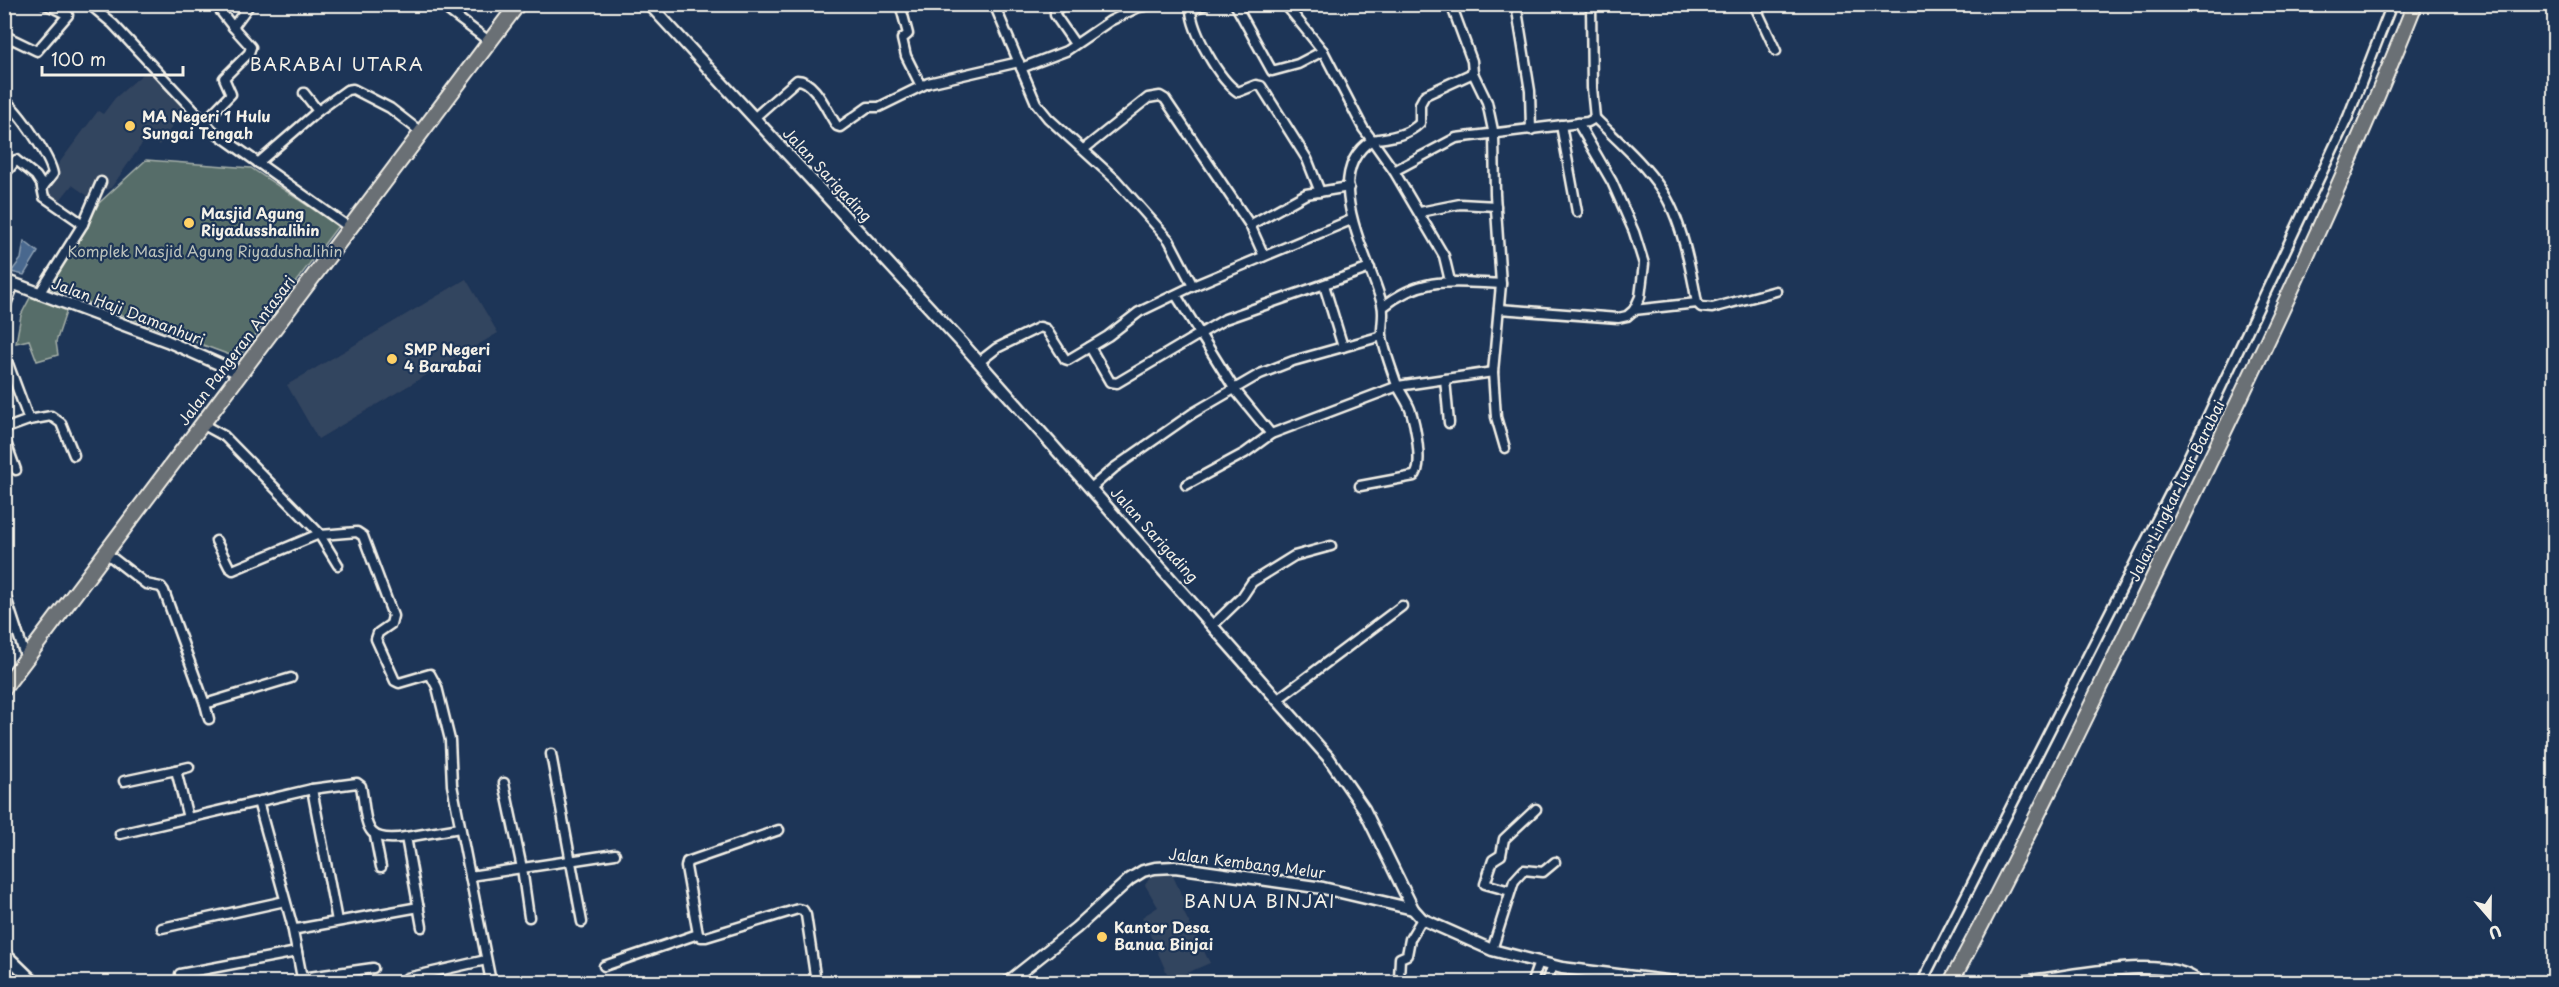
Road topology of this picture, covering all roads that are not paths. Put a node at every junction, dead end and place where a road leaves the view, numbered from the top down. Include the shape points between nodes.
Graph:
1 (45, 4) edge
2 (89, 4) edge
3 (215, 4) edge
4 (250, 4) edge
5 (454, 4) edge
6 (518, 4) edge
7 (649, 4) edge
8 (900, 4) edge
9 (994, 4) edge
10 (1063, 4) edge
11 (1155, 4) edge
12 (1207, 4) edge
13 (1235, 4) edge
14 (1285, 4) edge
15 (1451, 4) edge
16 (1516, 4) edge
17 (1591, 4) edge
18 (1754, 4) edge
19 (2392, 4) edge
20 (2415, 4) edge
21 (1190, 7) edge
22 (59, 8) edge
23 (232, 27) junction
24 (490, 42) junction
25 (1075, 44) junction
26 (4, 48) edge
27 (1323, 51) junction
28 (1776, 51) dead end
29 (1020, 65) junction
30 (1473, 73) junction
31 (921, 86) junction
32 (304, 93) dead end
33 (4, 100) edge
34 (318, 111) junction
35 (754, 118) junction
36 (1595, 118) junction
37 (204, 122) junction
38 (1578, 123) junction
39 (1561, 126) junction
40 (1531, 130) junction
41 (422, 133) junction
42 (1494, 135) junction
43 (1372, 140) junction
44 (1084, 149) junction
45 (258, 162) junction
46 (4, 170) edge
47 (1394, 171) junction
48 (101, 182) dead end
49 (43, 187) junction
50 (1348, 187) junction
51 (1320, 192) junction
52 (1496, 206) junction
53 (1420, 212) junction
54 (1576, 212) dead end
55 (1352, 220) junction
56 (82, 224) junction
57 (1250, 225) junction
58 (350, 228) junction
59 (1264, 256) junction
60 (1370, 268) junction
61 (1450, 281) junction
62 (9, 282) edge
63 (1501, 284) junction
64 (1324, 285) junction
65 (1193, 286) junction
66 (1776, 291) dead end
67 (39, 294) junction
68 (1176, 295) junction
69 (1697, 303) junction
70 (1383, 307) junction
71 (4, 309) edge
72 (1498, 309) junction
73 (1634, 310) junction
74 (1200, 334) junction
75 (1382, 336) junction
76 (1090, 347) junction
77 (1343, 347) junction
78 (4, 353) edge
79 (980, 362) junction
80 (1493, 372) junction
81 (241, 374) junction
82 (1445, 379) junction
83 (1398, 386) junction
84 (1234, 390) junction
85 (28, 420) junction
86 (1449, 423) dead end
87 (202, 424) junction
88 (4, 429) edge
89 (1271, 434) junction
90 (4, 437) edge
91 (1505, 448) dead end
92 (74, 455) dead end
93 (16, 470) dead end
94 (1186, 485) dead end
95 (1360, 486) dead end
96 (1092, 488) junction
97 (319, 534) junction
98 (216, 541) dead end
99 (1331, 546) dead end
100 (106, 553) junction
101 (338, 565) dead end
102 (4, 591) edge
103 (1402, 606) dead end
104 (1213, 625) junction
105 (26, 659) junction
106 (291, 678) dead end
107 (4, 688) edge
108 (1278, 699) junction
109 (205, 704) junction
110 (209, 719) dead end
111 (551, 754) dead end
112 (189, 767) dead end
113 (176, 770) junction
114 (124, 781) dead end
115 (504, 783) dead end
116 (312, 789) junction
117 (261, 801) junction
118 (1536, 809) dead end
119 (188, 818) junction
120 (460, 828) junction
121 (779, 830) dead end
122 (120, 834) dead end
123 (375, 836) junction
124 (406, 837) junction
125 (615, 854) dead end
126 (570, 860) junction
127 (1555, 862) dead end
128 (381, 867) dead end
129 (522, 868) junction
130 (470, 876) junction
131 (1510, 891) junction
132 (285, 901) junction
133 (418, 907) junction
134 (1413, 909) junction
135 (529, 917) dead end
136 (1422, 919) junction
137 (338, 921) junction
138 (582, 922) dead end
139 (292, 926) junction
140 (422, 927) dead end
141 (162, 928) dead end
142 (698, 934) junction
143 (1492, 950) junction
144 (297, 952) junction
145 (4, 953) edge
146 (486, 960) junction
147 (1539, 962) junction
148 (604, 966) dead end
149 (1552, 966) junction
150 (374, 968) dead end
151 (180, 974) dead end
152 (407, 978) dead end
153 (34, 982) edge
154 (491, 982) edge
155 (816, 982) edge
156 (1008, 982) edge
157 (1407, 982) edge
158 (1533, 982) edge
159 (1546, 982) edge
160 (1674, 982) edge
161 (1922, 982) edge
162 (1951, 982) edge
163 (1963, 982) edge
164 (2199, 982) edge

1 - 22 street
2 - 37 street
3 - 23 street
4 - 23 street
5 - 24 street via 450,11
6 - 24 main road, Jalan Pangeran Antasari
7 - 35 street, Jalan Sarigading
8 - 31 street via 908,34 902,39 906,56
9 - 29 street
10 - 25 street via 1055,15
11 - 25 street via 1127,13
12 - 21 street
13 - 27 street via 1272,71
14 - 27 street
15 - 30 street
16 - 40 street via 1530,91
17 - 36 street
18 - 28 street
19 - 161 street via 2348,117 2187,460
20 - 162 main road, Jalan Lingkar Luar Barabai via 2367,124 2284,308 2051,789
21 - 51 street via 1194,27 1220,74 1238,92 1261,86 1307,159
22 - 26 street via 68,15 37,51 10,38
23 - 37 street via 251,47 224,78 231,94
24 - 41 main road, Jalan Pangeran Antasari
25 - 29 street via 1066,51
27 - 43 street
29 - 31 street
29 - 44 street via 1036,103
30 - 42 street via 1487,102
30 - 43 street via 1425,95 1420,104 1419,123 1413,129 1396,137
31 - 35 street via 879,107 868,107 838,127 811,85 797,80
32 - 34 street
33 - 49 street via 51,164 53,174
34 - 41 street via 353,89 390,108
34 - 45 street
35 - 79 street, Jalan Sarigading
36 - 38 street
36 - 69 street via 1643,165 1663,191 1681,234
37 - 45 street
38 - 39 street
38 - 73 street via 1612,182 1644,264 1640,297
39 - 40 street
39 - 54 street
40 - 42 street
41 - 58 main road, Jalan Pangeran Antasari
42 - 47 street via 1456,138
42 - 52 street
43 - 47 street
43 - 50 street via 1354,156
44 - 57 street via 1148,98 1160,96 1187,128
44 - 65 street via 1169,240
45 - 58 street
46 - 49 street via 16,160
47 - 53 street
48 - 56 street
49 - 56 street via 44,196
50 - 51 street
50 - 55 street
51 - 57 street via 1306,194
52 - 53 street via 1460,204
52 - 63 street
53 - 61 street via 1444,256
55 - 59 street
55 - 60 street
56 - 67 street
57 - 59 street
58 - 81 main road, Jalan Pangeran Antasari
59 - 65 street
60 - 64 street
60 - 70 street
61 - 63 street
61 - 70 street via 1422,284
62 - 67 street, Jalan Haji Damanhuri
62 - 71 street
63 - 72 street
64 - 74 street via 1225,319
64 - 77 street
65 - 68 street
66 - 69 street via 1712,309
67 - 81 street, Jalan Haji Damanhuri via 167,341
68 - 74 street
68 - 76 street via 1139,312
69 - 73 street
70 - 75 street
72 - 73 street via 1618,318
72 - 80 street
74 - 76 street via 1113,384
74 - 84 street
75 - 77 street
75 - 83 street
76 - 79 street via 1072,359 1065,359 1046,329 1040,327 997,348
77 - 84 street via 1260,374
78 - 85 street
79 - 96 street, Jalan Sarigading
80 - 82 street
80 - 91 street via 1496,417
81 - 87 main road, Jalan Pangeran Antasari
82 - 83 street
82 - 86 street
83 - 89 street
83 - 95 street via 1410,409 1418,444 1417,474
84 - 89 street
84 - 96 street via 1184,419 1108,472
85 - 88 street
85 - 92 street via 51,416 61,423
87 - 97 street via 224,435
87 - 100 main road, Jalan Pangeran Antasari
89 - 94 street
90 - 93 street
96 - 104 street, Jalan Sarigading
97 - 98 street via 233,570
97 - 101 street
97 - 120 street via 357,532 363,536 393,615 391,624 378,633 377,641 396,683 428,674 434,678 450,740 452,785
99 - 104 street via 1294,556 1251,582 1242,597
100 - 105 main road, Jalan Pangeran Antasari
100 - 109 street via 146,584 164,591
102 - 105 street
103 - 108 street
104 - 108 street, Jalan Sarigading
105 - 107 main road, Jalan Pangeran Antasari
106 - 109 street
108 - 134 street, Jalan Sarigading via 1328,757 1364,809
109 - 110 street
111 - 126 street
112 - 113 street
113 - 114 street
113 - 119 street
115 - 129 street
116 - 117 street
116 - 123 street via 359,784 369,829
116 - 137 street
117 - 119 street
117 - 132 street
118 - 131 street via 1504,839 1501,855 1493,860 1485,884
119 - 122 street
120 - 124 street
120 - 130 street
121 - 142 street via 687,862
123 - 124 street via 387,840
123 - 128 street
124 - 133 street
125 - 126 street
126 - 129 street
126 - 138 street
127 - 131 street via 1543,872 1524,870
129 - 130 street
129 - 135 street
130 - 146 street
131 - 143 street
132 - 139 street
132 - 141 street
133 - 137 street
133 - 140 street
134 - 136 street, Jalan Sarigading
134 - 156 street, Jalan Kembang Melur via 1323,888 1175,867 1155,868 1130,879
136 - 143 street, Jalan Sarigading
136 - 157 street via 1410,939 1407,955 1400,958 1399,979
137 - 139 street via 297,929
139 - 144 street
142 - 148 street
142 - 155 street via 706,937 803,910
143 - 147 street, Jalan Sarigading
144 - 150 street via 302,978
144 - 151 street
145 - 153 street
146 - 152 street
146 - 154 street
147 - 149 street, Jalan Sarigading
147 - 158 street
149 - 159 street
149 - 160 street, Jalan Sarigading
163 - 164 street via 2026,981 2165,968

